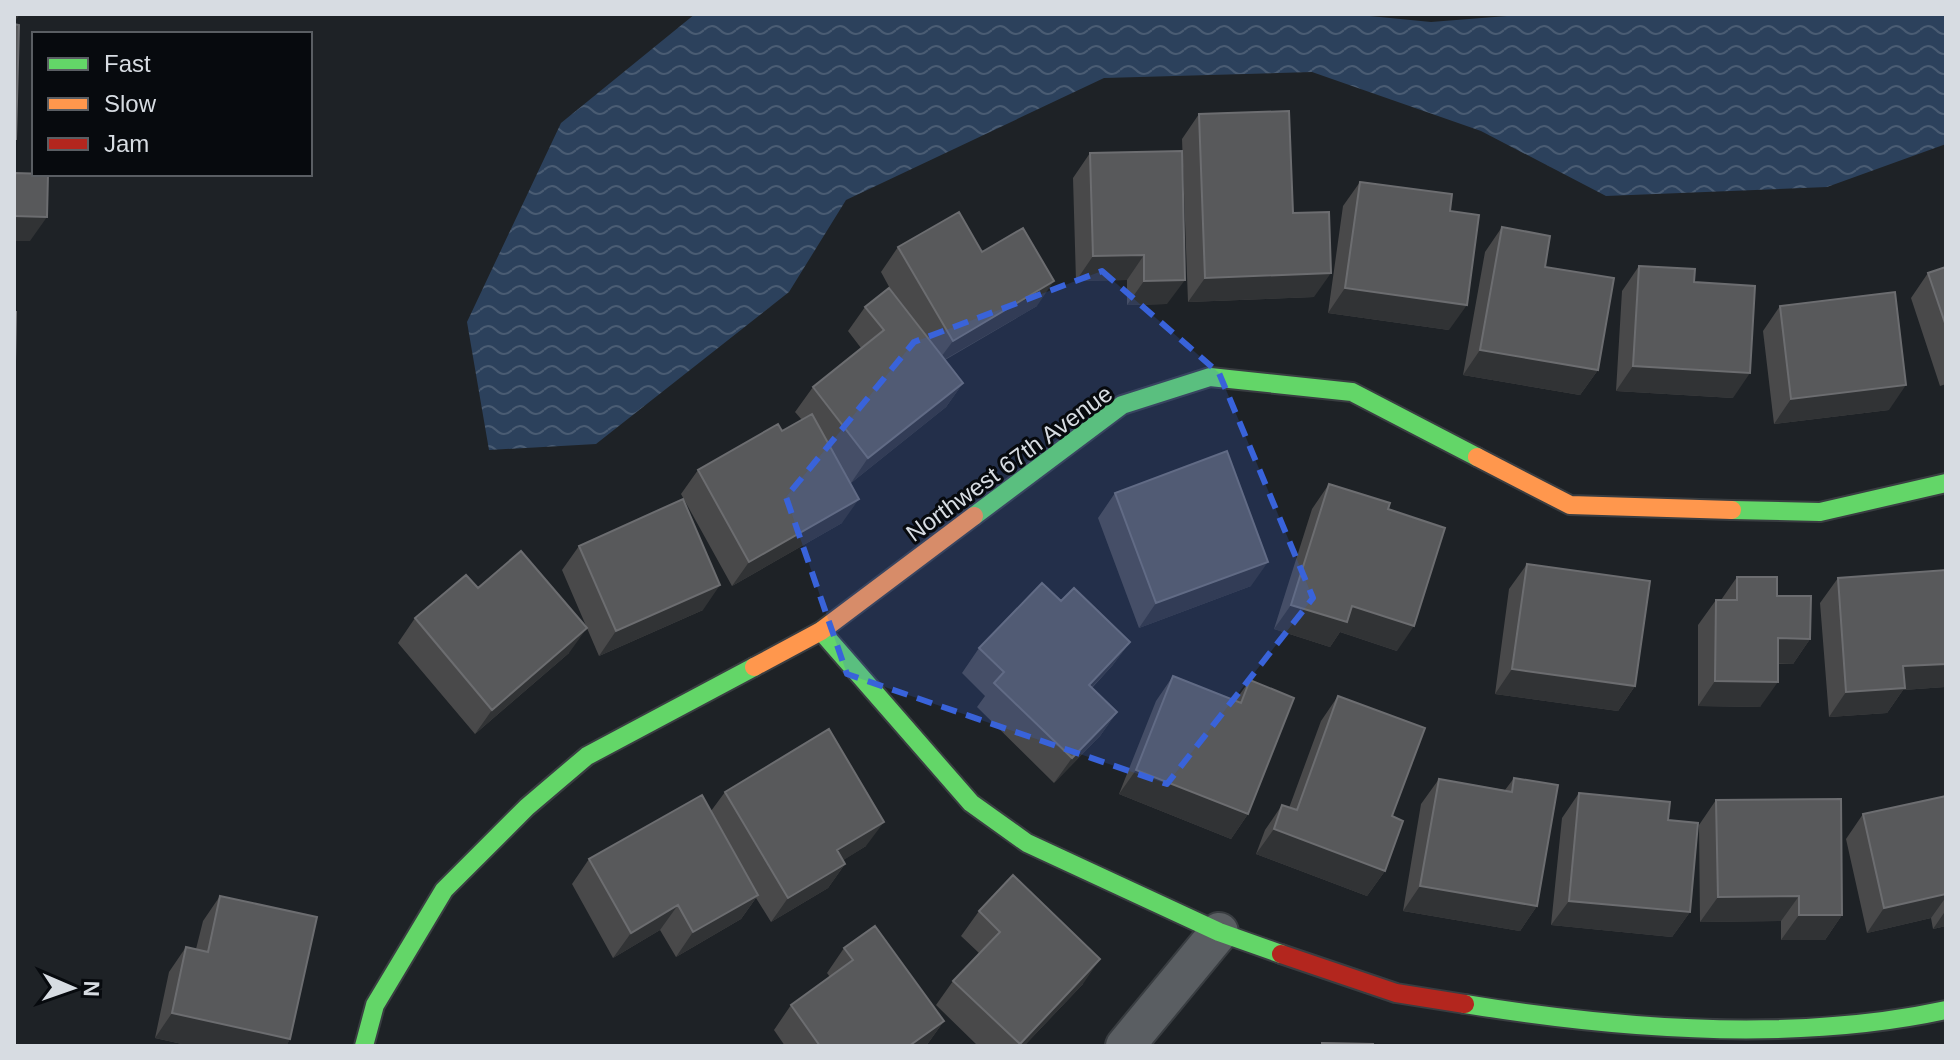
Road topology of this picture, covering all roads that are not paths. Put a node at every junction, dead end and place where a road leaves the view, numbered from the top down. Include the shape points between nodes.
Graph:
1 (1946, 483) edge
2 (821, 631) junction
3 (1219, 932) junction
4 (1946, 1010) edge
5 (364, 1046) edge
6 (1125, 1046) edge

1 - 2 street, Northwest 67th Avenue via 1820,512 1570,505 1352,392 1210,377 1122,405
2 - 3 street via 971,803 1027,843
2 - 5 street, Northwest 67th Avenue via 587,756 527,807 444,890 375,1005
3 - 4 street via 1396,993 1550,1018 1739,1030 1909,1018
3 - 6 street

